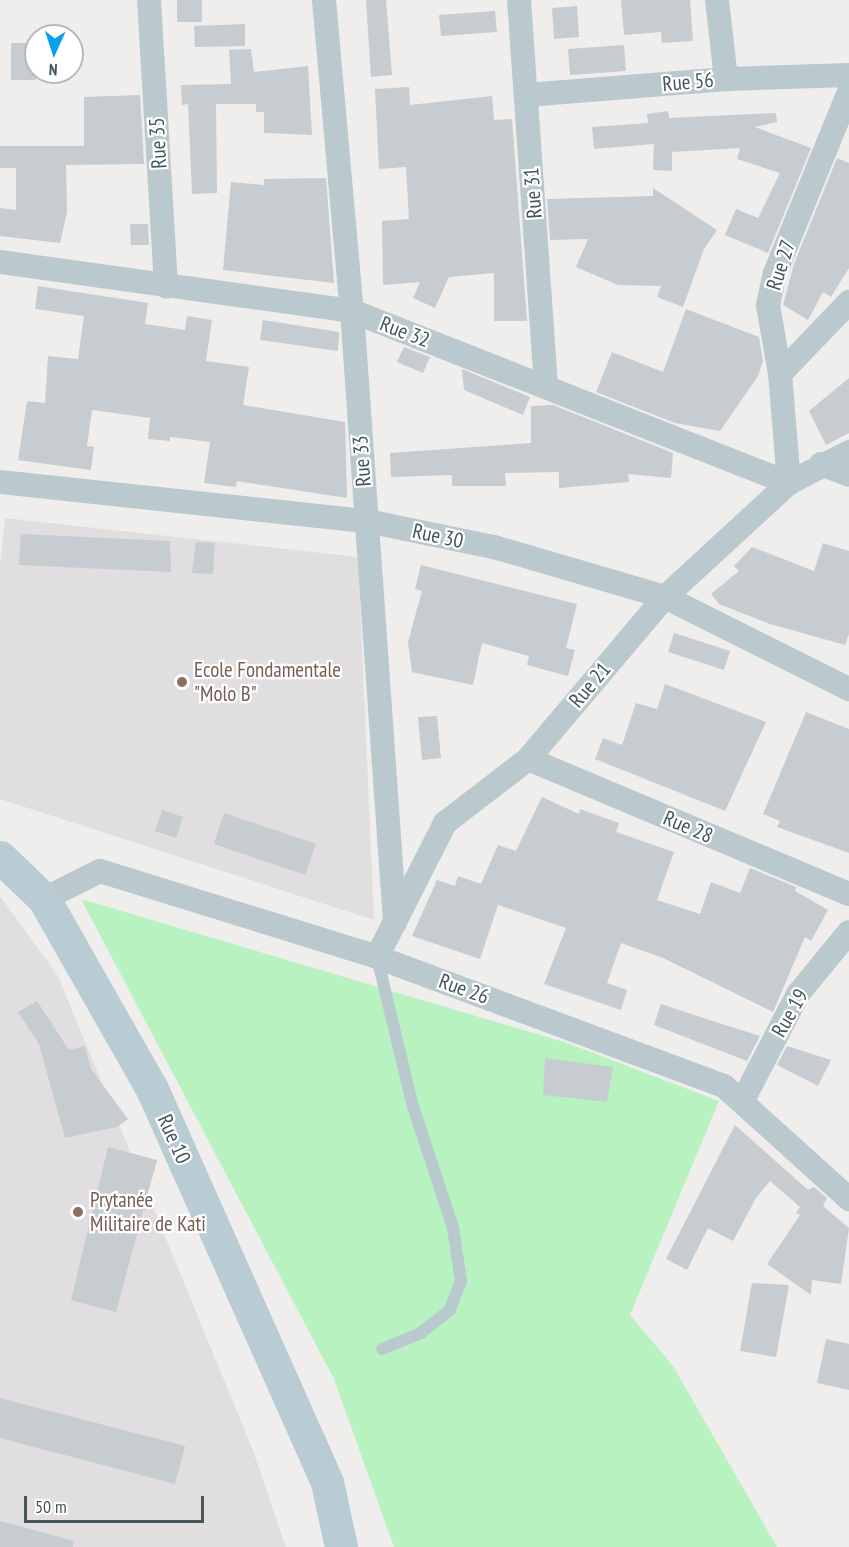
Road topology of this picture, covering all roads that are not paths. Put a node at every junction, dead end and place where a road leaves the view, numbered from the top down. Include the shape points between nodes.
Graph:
1 (150, 0) edge
2 (324, 0) edge
3 (519, 0) edge
4 (717, 0) edge
5 (849, 75) edge
6 (726, 79) junction
7 (849, 92) edge
8 (527, 95) junction
9 (0, 262) edge
10 (166, 285) junction
11 (849, 302) edge
12 (352, 311) junction
13 (780, 374) junction
14 (546, 387) junction
15 (849, 452) edge
16 (821, 464) junction
17 (849, 475) edge
18 (0, 482) edge
19 (789, 483) junction
20 (367, 521) junction
21 (665, 597) junction
22 (849, 689) edge
23 (528, 759) junction
24 (0, 857) edge
25 (849, 894) edge
26 (44, 899) junction
27 (395, 922) junction
28 (849, 932) edge
29 (377, 957) junction
30 (742, 1102) junction
31 (849, 1199) edge
32 (382, 1349) dead end
33 (341, 1547) edge

1 - 10 street, Rue 35
2 - 12 street, Rue 33
3 - 8 street, Rue 31
4 - 6 street
5 - 6 street, Rue 56
6 - 8 street, Rue 56
7 - 13 street, Rue 27 via 775,273 768,305
8 - 14 street, Rue 31
9 - 10 street, Rue 32
10 - 12 street, Rue 32
11 - 13 street
12 - 14 street, Rue 32
12 - 20 street, Rue 33
13 - 19 street, Rue 27
14 - 19 street, Rue 32
15 - 16 street, Rue 21
16 - 17 street
16 - 19 street, Rue 21
18 - 20 street, Rue 30
19 - 21 street, Rue 21
20 - 21 street, Rue 30 via 494,547
20 - 27 street, Rue 33
21 - 22 street, Rue 30
21 - 23 street, Rue 21
23 - 25 street, Rue 28
23 - 27 street, Rue 21 via 445,823
24 - 26 main road, Rue 10
26 - 29 street, Rue 26 via 100,871
26 - 33 main road, Rue 10 via 152,1089 327,1482
27 - 29 street, Rue 21
28 - 30 street, Rue 19 via 798,994
29 - 30 street, Rue 26 via 724,1086
29 - 32 lane via 412,1103 453,1228 461,1281 450,1310 421,1333
30 - 31 street, Rue 26

